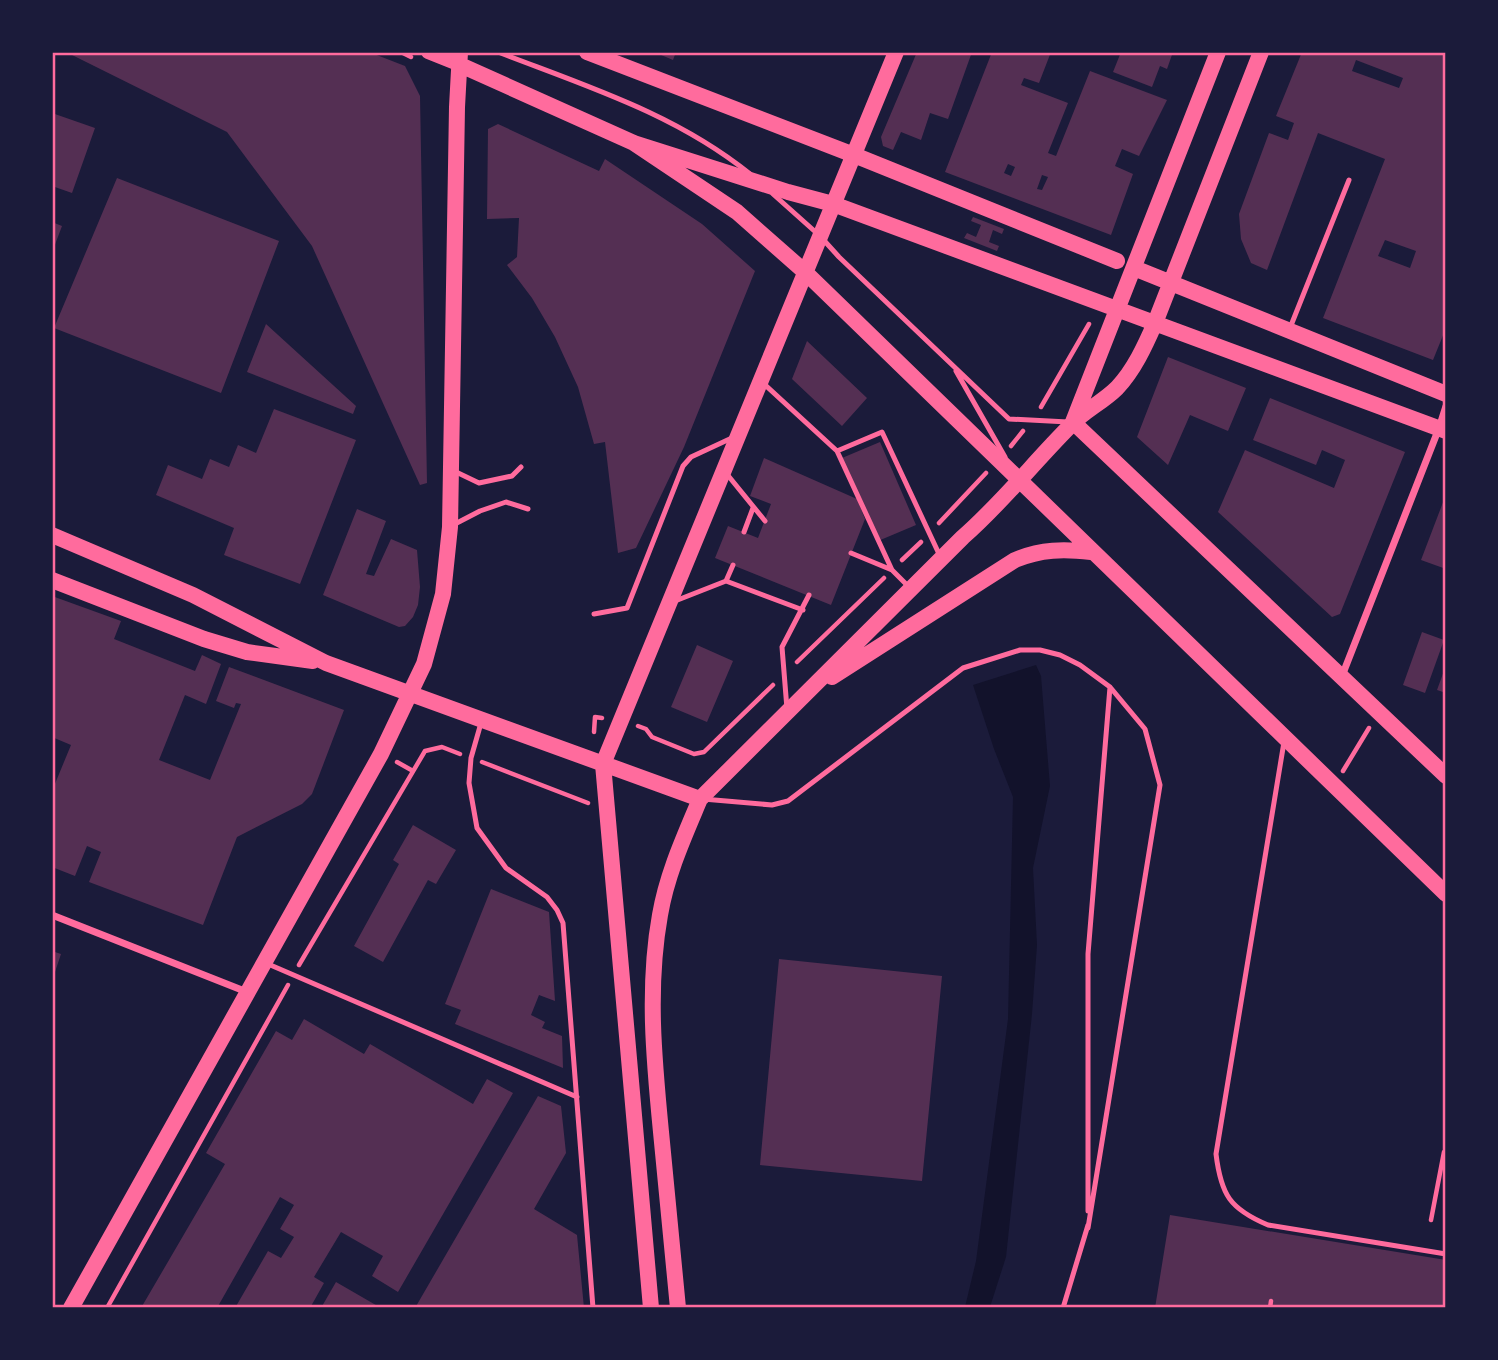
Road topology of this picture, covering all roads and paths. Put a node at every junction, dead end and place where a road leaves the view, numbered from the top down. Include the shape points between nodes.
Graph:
1 (428, 52) edge
2 (498, 52) edge
3 (587, 52) edge
4 (896, 52) edge
5 (1218, 52) edge
6 (1261, 52) edge
7 (459, 58) edge
8 (634, 143) junction
9 (854, 155) junction
10 (1349, 180) dead end
11 (762, 184) junction
12 (833, 204) junction
13 (820, 236) junction
14 (1117, 261) joint
15 (1134, 268) junction
16 (805, 272) junction
17 (1171, 283) junction
18 (1118, 310) junction
19 (1155, 323) junction
20 (1086, 330) dead end
21 (1289, 331) junction
22 (953, 366) junction
23 (761, 382) junction
24 (1446, 394) edge
25 (1446, 405) edge
26 (1032, 420) junction
27 (1073, 422) junction
28 (1442, 429) edge
29 (739, 434) junction
30 (837, 451) junction
31 (521, 467) dead end
32 (452, 470) junction
33 (724, 471) junction
34 (989, 471) dead end
35 (1019, 482) junction
36 (753, 508) junction
37 (528, 509) dead end
38 (765, 521) dead end
39 (450, 527) junction
40 (744, 532) dead end
41 (929, 533) junction
42 (52, 535) edge
43 (1091, 552) junction
44 (851, 554) dead end
45 (941, 559) junction
46 (733, 565) dead end
47 (892, 570) junction
48 (52, 580) edge
49 (726, 581) junction
50 (911, 589) junction
51 (809, 595) dead end
52 (670, 604) junction
53 (803, 610) junction
54 (594, 614) dead end
55 (326, 663) junction
56 (785, 674) junction
57 (1342, 677) junction
58 (1110, 687) junction
59 (411, 694) junction
60 (803, 696) junction
61 (787, 712) junction
62 (1378, 712) junction
63 (482, 720) junction
64 (646, 729) dead end
65 (1285, 739) junction
66 (604, 764) junction
67 (1446, 776) edge
68 (1334, 786) junction
69 (700, 799) junction
70 (1446, 894) edge
71 (52, 915) edge
72 (264, 963) junction
73 (248, 992) junction
74 (577, 1097) junction
75 (1444, 1152) dead end
76 (1432, 1220) dead end
77 (1088, 1228) junction
78 (1446, 1254) edge
79 (1271, 1301) dead end
80 (71, 1307) edge
81 (593, 1307) edge
82 (650, 1307) edge
83 (678, 1307) edge
84 (1063, 1307) edge
85 (1270, 1307) edge

1 - 7 main road
2 - 11 lane via 674,124
3 - 9 main road
4 - 9 main road
5 - 15 main road
6 - 17 main road
7 - 8 main road
7 - 32 main road
8 - 11 main road
8 - 16 main road via 737,212
9 - 12 main road
9 - 14 main road
10 - 21 lane
11 - 12 main road
11 - 13 lane
12 - 13 main road
12 - 18 main road
13 - 16 main road
13 - 22 lane
14 - 15 main road
15 - 17 main road
15 - 18 main road
16 - 23 main road
16 - 35 main road
17 - 19 main road
17 - 21 main road
18 - 19 main road
18 - 27 main road
19 - 27 main road via 1118,387
19 - 28 main road
20 - 26 path
21 - 24 main road
22 - 26 lane via 1009,419
22 - 35 lane
23 - 29 main road
23 - 30 lane
25 - 28 street
26 - 27 lane
27 - 35 main road
27 - 57 main road
28 - 57 street
29 - 33 main road
29 - 54 lane via 691,457 683,466 627,608
30 - 41 lane via 883,432
30 - 47 lane
31 - 32 lane via 512,476 479,483
32 - 39 main road
33 - 36 lane
33 - 52 main road
34 - 41 path
35 - 43 main road
35 - 45 main road
36 - 38 lane
36 - 40 lane
37 - 39 lane via 506,502
39 - 59 main road via 443,594
41 - 45 lane
41 - 47 path
42 - 55 main road via 193,595
43 - 60 main road via 1047,550 1015,560
43 - 65 main road
44 - 47 lane
45 - 50 main road
46 - 49 lane
47 - 50 lane
47 - 56 path
48 - 55 main road via 204,639 247,652
49 - 52 lane
49 - 53 lane
50 - 60 main road
51 - 53 lane
52 - 66 main road
53 - 56 lane via 782,648
55 - 59 main road
56 - 61 lane
56 - 64 path via 704,752 694,754 652,737
57 - 62 main road
58 - 69 lane via 1060,655 1020,650 999,655 963,668 788,801 772,806
58 - 77 lane via 1088,954
58 - 77 lane via 1145,729 1160,785
59 - 63 main road
59 - 72 main road
60 - 61 main road
61 - 69 main road
62 - 67 main road
62 - 68 path
63 - 66 main road
63 - 74 lane via 469,783 477,828 506,868 547,897 563,923
65 - 68 main road
65 - 78 lane via 1216,1154 1219,1181 1232,1203 1248,1217 1268,1225
66 - 69 main road
66 - 82 main road
68 - 70 main road
69 - 83 main road via 663,900 653,1000 655,1073
71 - 73 street
72 - 73 main road
72 - 74 lane
73 - 80 main road
74 - 81 lane
75 - 76 path
77 - 84 lane
79 - 85 path

